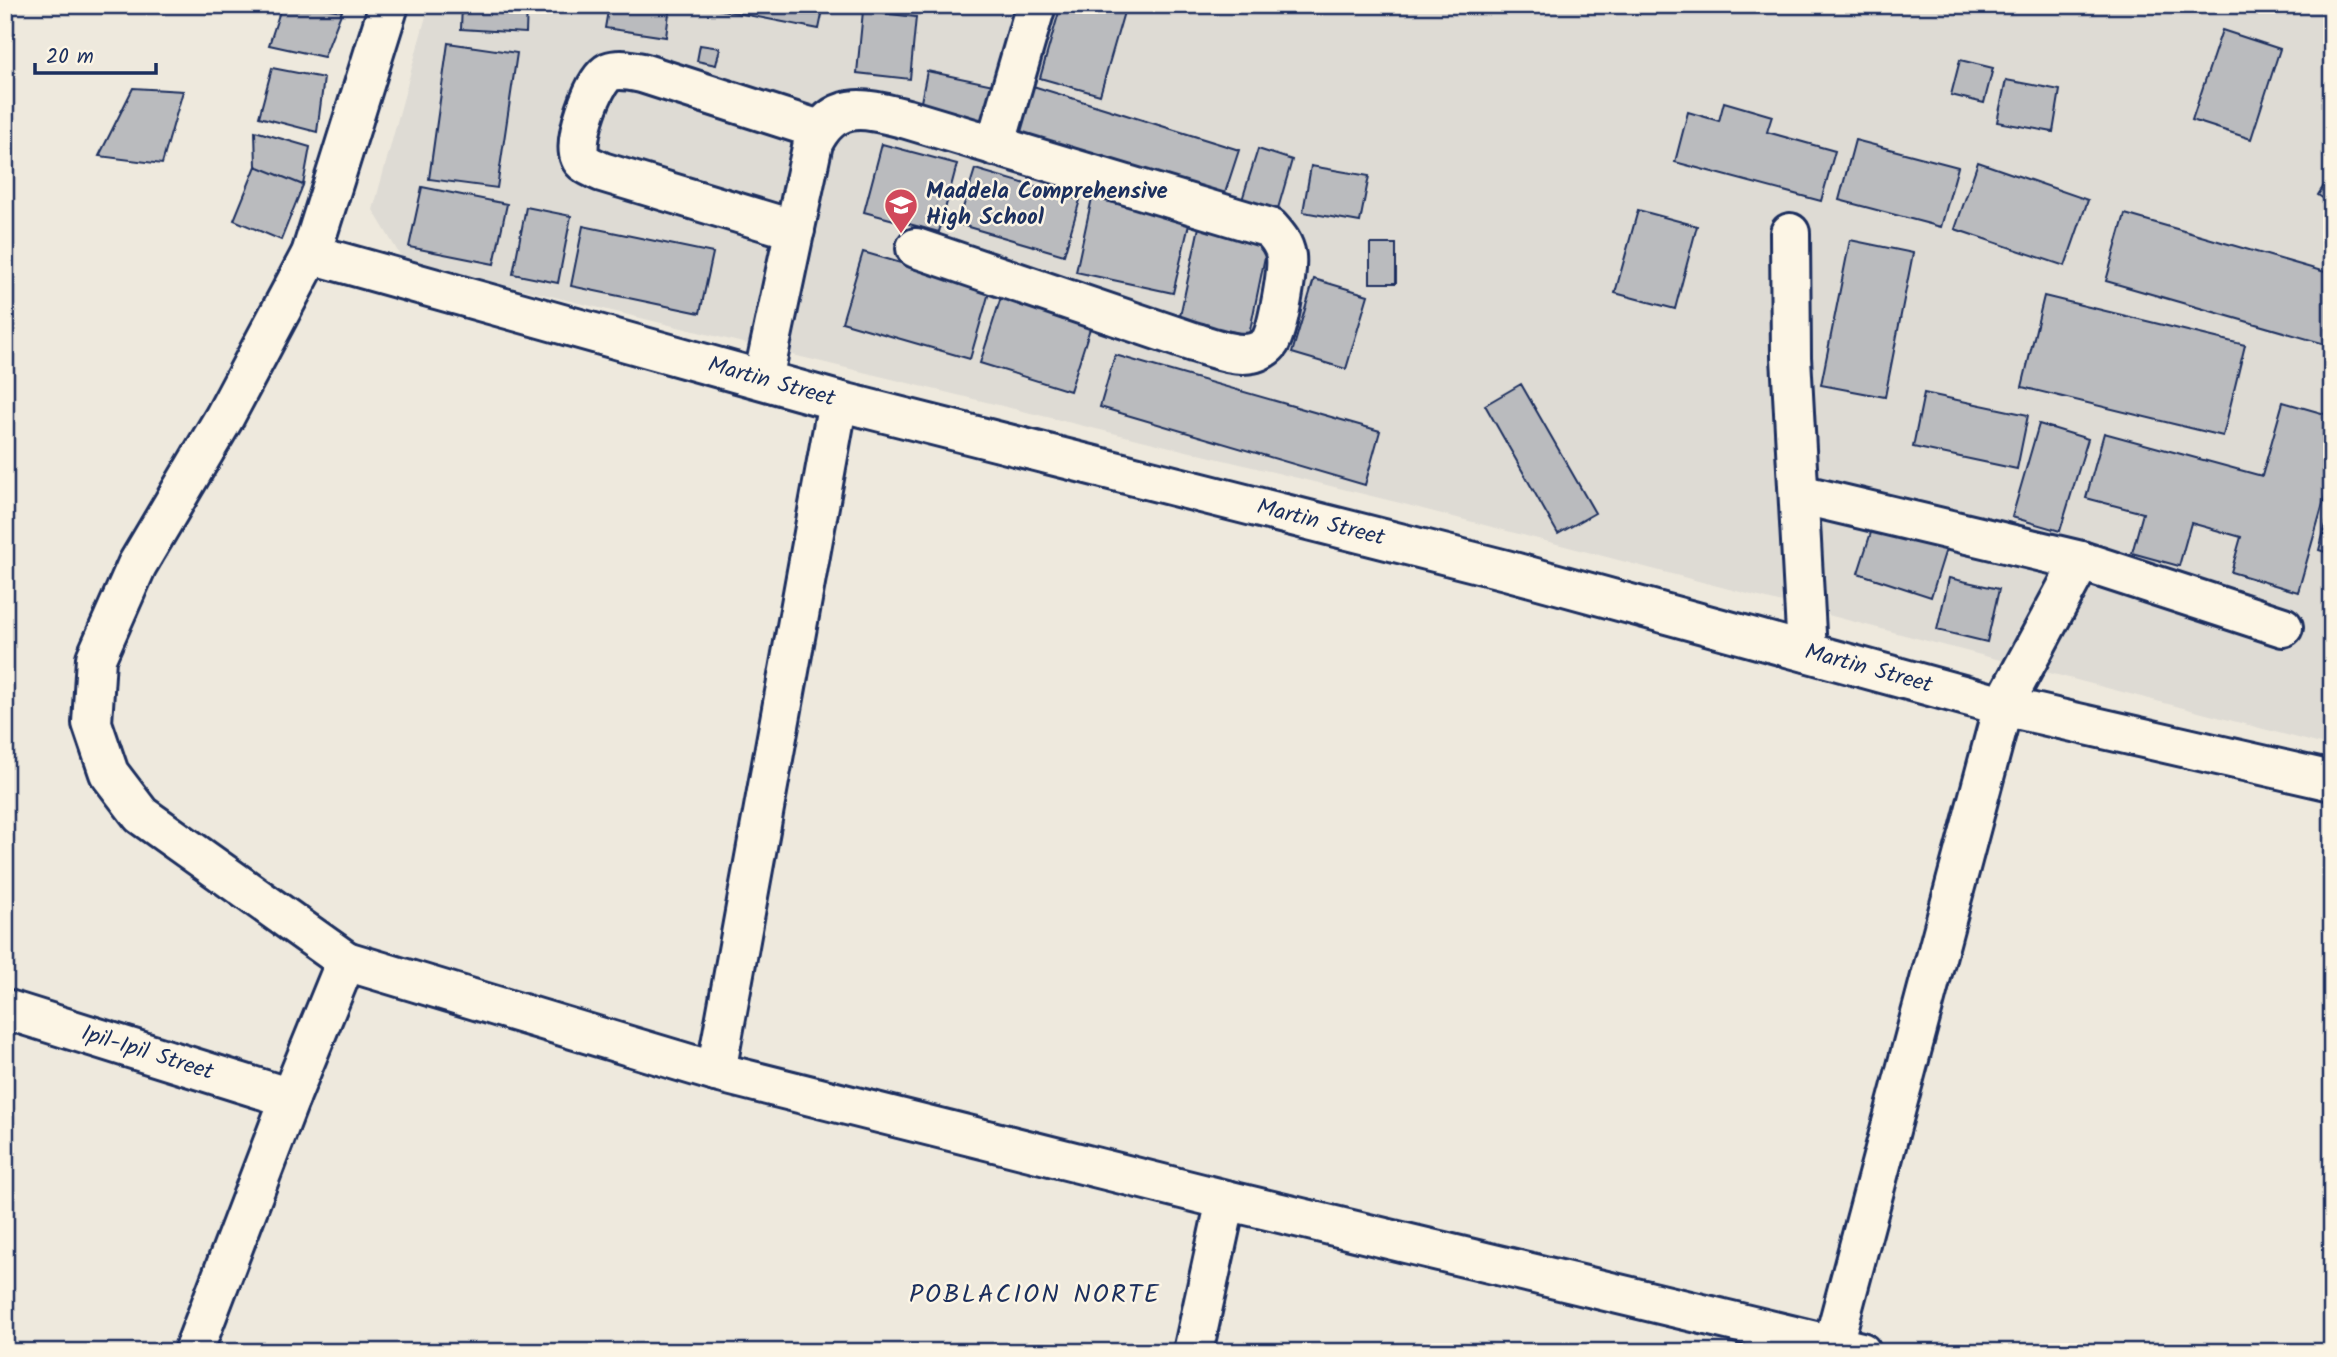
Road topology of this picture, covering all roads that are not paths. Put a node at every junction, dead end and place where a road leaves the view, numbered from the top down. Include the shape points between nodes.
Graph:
1 (389, 5) edge
2 (1036, 5) edge
3 (820, 130) junction
4 (995, 146) junction
5 (795, 230) junction
6 (1790, 233) dead end
7 (916, 248) dead end
8 (312, 254) junction
9 (763, 379) junction
10 (838, 401) junction
11 (1799, 494) junction
12 (2081, 561) junction
13 (2283, 627) dead end
14 (1807, 652) junction
15 (2003, 706) junction
16 (2332, 781) edge
17 (346, 961) junction
18 (5, 1009) edge
19 (716, 1072) junction
20 (290, 1098) junction
21 (1226, 1200) junction
22 (1841, 1350) edge
23 (192, 1352) edge
24 (1193, 1352) edge

1 - 8 street
2 - 4 street
3 - 4 street via 845,110 867,109
3 - 5 street via 813,143
3 - 5 street via 642,73 619,71 598,81 579,140 579,156 602,172
4 - 7 street via 1270,228 1281,240 1287,270 1269,345 1254,353 1237,353 1193,342
5 - 9 street
6 - 11 street
8 - 9 street, Martin Street
8 - 17 street via 224,418 137,565 96,658 92,723 109,774 141,815
9 - 10 street, Martin Street
10 - 14 street, Martin Street
10 - 19 street
11 - 12 street
11 - 14 street
12 - 13 street
12 - 15 street
14 - 15 street, Martin Street
15 - 16 street, Martin Street
15 - 22 street
17 - 19 street
17 - 20 street
18 - 20 street, Ipil-Ipil Street
19 - 21 street
20 - 23 street
21 - 22 street
21 - 24 street

